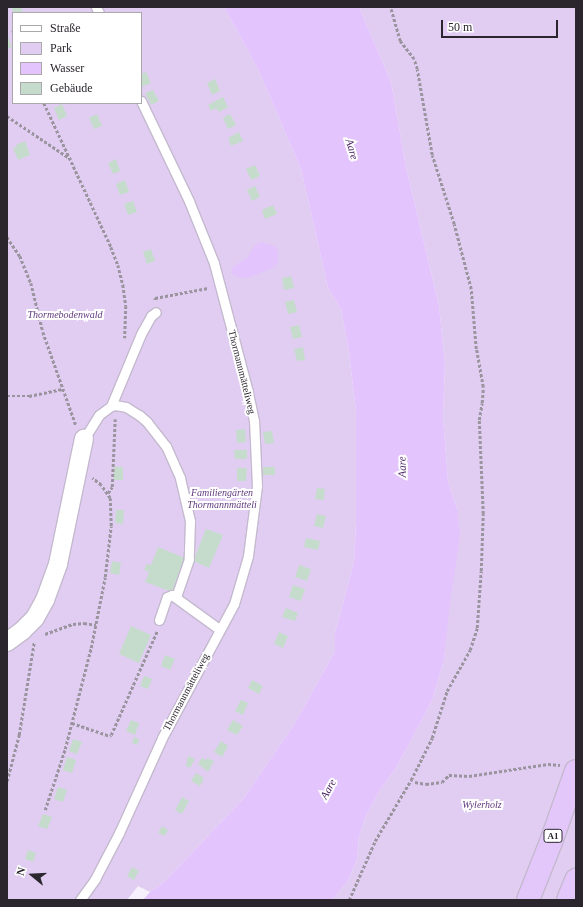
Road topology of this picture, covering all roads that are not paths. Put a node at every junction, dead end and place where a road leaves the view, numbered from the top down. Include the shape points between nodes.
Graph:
1 (142, 103) edge
2 (156, 312) road end
3 (113, 406) junction
4 (84, 439) joint
5 (176, 597) junction
6 (159, 620) road end
7 (219, 629) junction
8 (7, 642) edge
9 (576, 771) edge
10 (576, 880) edge
11 (80, 900) edge
12 (528, 900) edge
13 (568, 900) edge

1 - 7 lane, Thormannmätteliweg via 202,231 220,286 254,420 256,486 248,556 234,604
2 - 3 lane via 141,334
3 - 4 lane via 99,415
3 - 5 lane via 132,410 147,422 166,446 180,478 190,521 189,559
4 - 8 street via 58,564 46,600 35,618 32,630
5 - 6 lane via 168,596
5 - 7 lane
7 - 11 lane, Thormannmätteliweg via 162,738 101,868
9 - 12 highway, A1
10 - 13 highway

